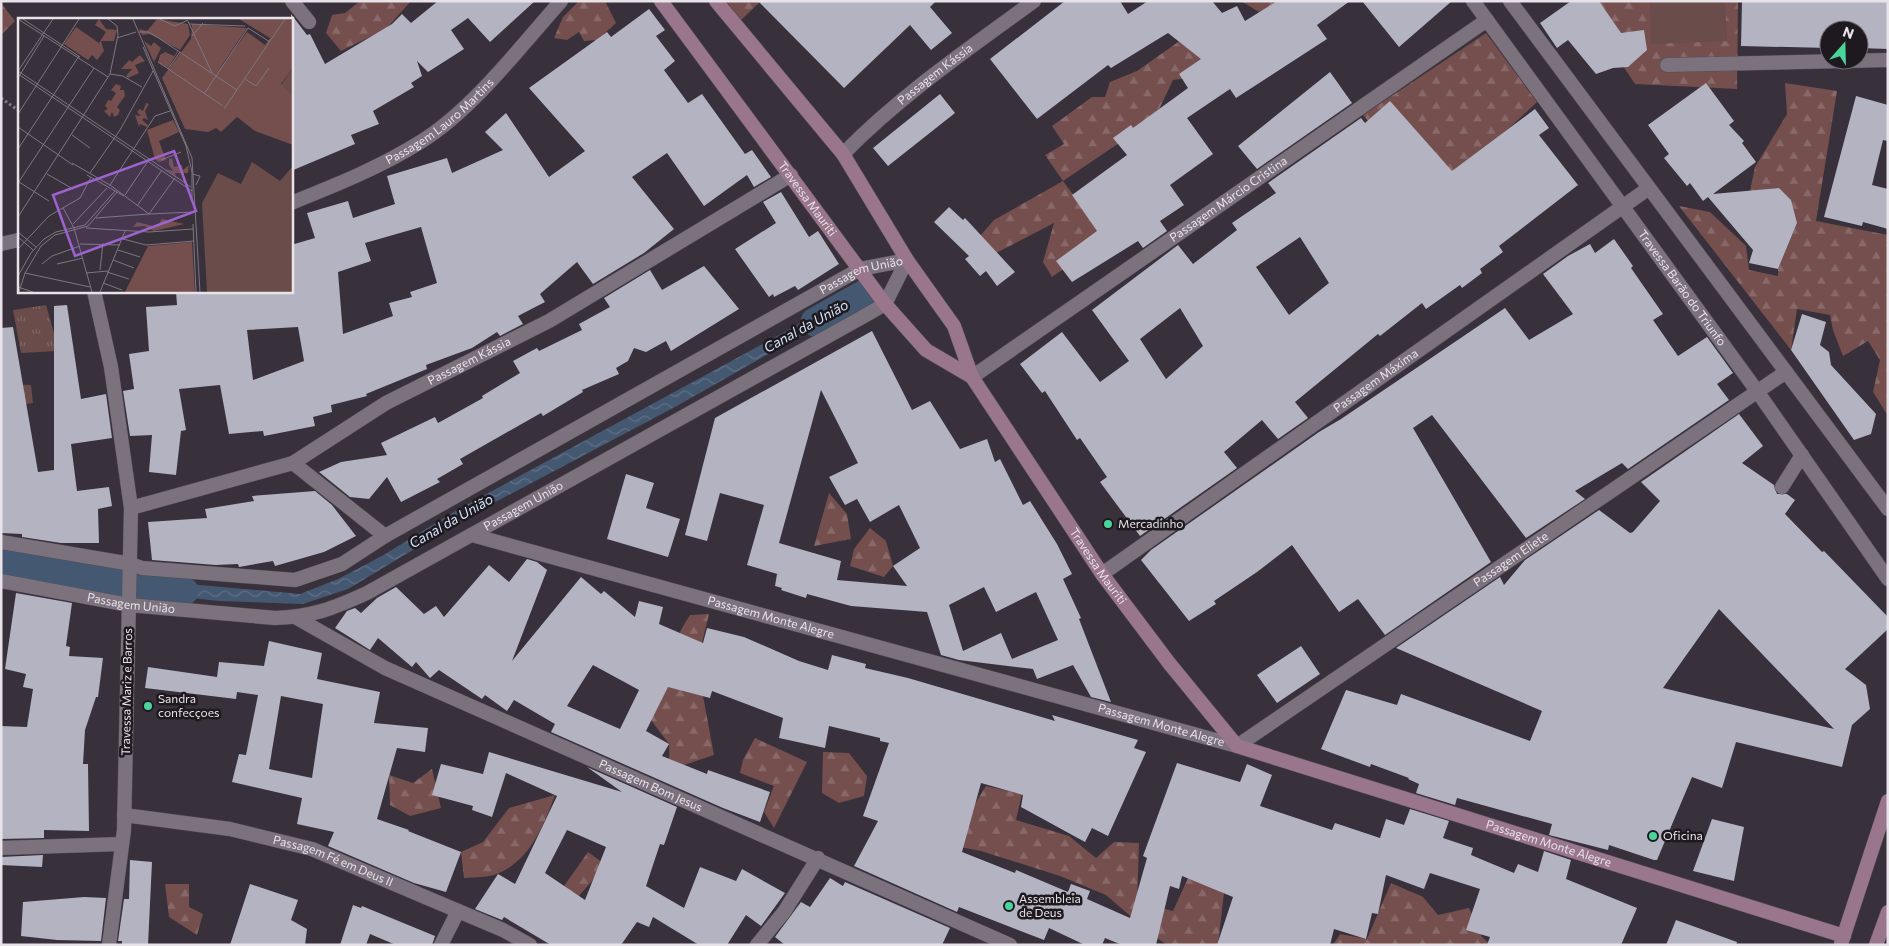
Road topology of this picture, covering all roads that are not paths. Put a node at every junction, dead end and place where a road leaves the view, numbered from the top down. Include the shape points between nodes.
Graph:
1 (292, 1) edge
2 (561, 1) edge
3 (661, 1) edge
4 (716, 1) edge
5 (1034, 1) edge
6 (1472, 1) edge
7 (1510, 1) edge
8 (1487, 20) junction
9 (309, 22) dead end
10 (1888, 60) edge
11 (1667, 65) dead end
12 (843, 154) junction
13 (791, 175) junction
14 (1649, 188) junction
15 (292, 203) edge
16 (1622, 207) junction
17 (18, 240) edge
18 (1, 244) edge
19 (907, 260) junction
20 (860, 269) junction
21 (94, 292) edge
22 (885, 304) junction
23 (1786, 372) junction
24 (972, 377) junction
25 (1757, 390) junction
26 (1802, 455) junction
27 (293, 463) junction
28 (1782, 487) dead end
29 (131, 508) junction
30 (1888, 509) edge
31 (472, 535) junction
32 (385, 536) junction
33 (1, 542) edge
34 (131, 569) junction
35 (1102, 574) junction
36 (1888, 579) edge
37 (1, 582) edge
38 (130, 599) junction
39 (295, 617) junction
40 (1237, 746) junction
41 (1888, 801) edge
42 (124, 815) junction
43 (122, 844) junction
44 (1, 848) edge
45 (818, 858) junction
46 (458, 911) junction
47 (1888, 912) edge
48 (1842, 940) edge
49 (109, 945) edge
50 (441, 945) edge
51 (530, 945) edge
52 (757, 945) edge
53 (1010, 945) edge
54 (1876, 945) edge

1 - 9 street
2 - 15 street, Passagem Lauro Martins via 464,107 423,141 361,174
3 - 13 main road, Travessa Mauriti
4 - 12 main road, Travessa Mauriti
5 - 12 street, Passagem Kássia via 946,64 874,123
6 - 8 street, Travessa Barão do Triunfo
7 - 14 street
8 - 16 street, Travessa Barão do Triunfo
8 - 24 street, Passagem Márcio Cristina
10 - 11 street
12 - 19 main road, Travessa Mauriti
13 - 20 main road, Travessa Mauriti
13 - 27 street, Passagem Kássia via 549,321 386,403
14 - 16 street, Passagem Máxima
14 - 23 street
16 - 25 street, Travessa Barão do Triunfo
16 - 35 street, Passagem Máxima
17 - 18 street
19 - 20 street, Passagem União
19 - 22 street, Passagem União
19 - 24 main road, Travessa Mauriti via 954,326
20 - 22 main road, Travessa Mauriti
20 - 32 street, Passagem União
21 - 29 street, Travessa Mariz e Barros via 111,367
22 - 24 main road, Travessa Mauriti via 926,350
22 - 31 street, Passagem União
23 - 25 street, Passagem Eliete
23 - 30 street
24 - 35 main road, Travessa Mauriti
25 - 26 street, Travessa Barão do Triunfo
25 - 40 street, Passagem Eliete
26 - 28 street
26 - 36 street, Travessa Barão do Triunfo
27 - 29 street, Passagem Kássia
27 - 32 street
29 - 34 street, Travessa Mariz e Barros
31 - 39 street, Passagem União via 331,610
31 - 40 street, Passagem Monte Alegre
32 - 34 street, Passagem União via 342,564 295,580
33 - 34 street, Passagem União
34 - 38 street, Travessa Mariz e Barros
35 - 40 main road, Travessa Mauriti
37 - 38 street, Passagem União
38 - 39 street, Passagem União via 275,618
38 - 42 street, Travessa Mariz e Barros
39 - 45 street, Passagem Bom Jesus via 385,668
40 - 48 main road, Passagem Monte Alegre
41 - 48 main road
42 - 43 street, Travessa Mariz e Barros
42 - 46 street, Passagem Fé em Deus II via 230,829 312,849
43 - 44 street
43 - 49 street, Travessa Mariz e Barros
45 - 52 street via 784,912
45 - 53 street, Passagem Bom Jesus
46 - 50 street
46 - 51 street, Passagem Fé em Deus II
47 - 54 main road

